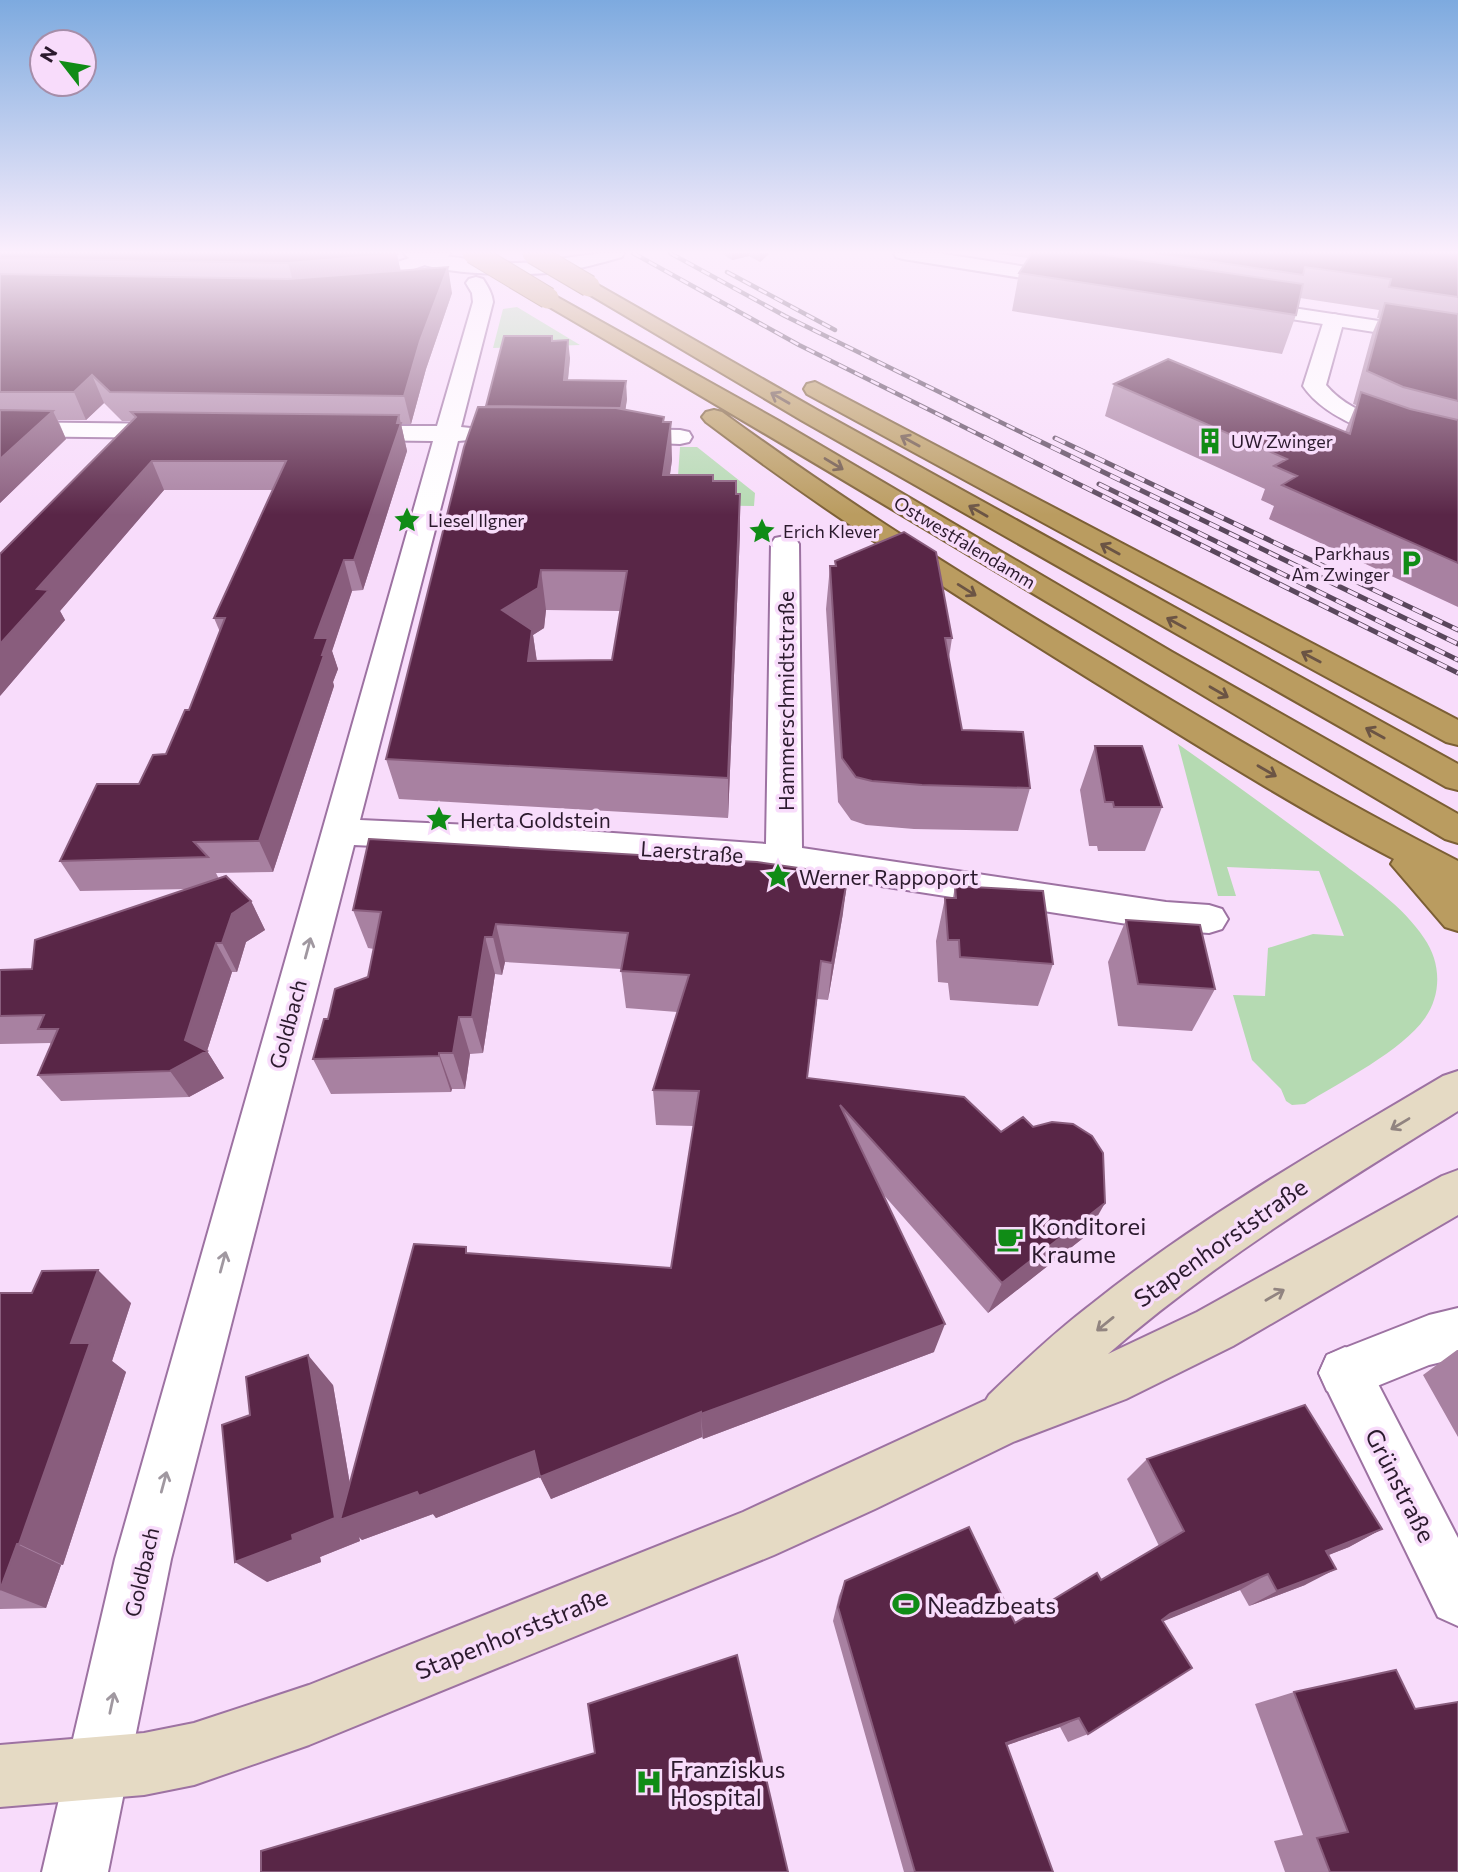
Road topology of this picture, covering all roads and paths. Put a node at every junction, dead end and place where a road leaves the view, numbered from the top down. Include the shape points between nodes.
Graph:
1 (472, 340) edge
2 (615, 340) edge
3 (619, 340) edge
4 (691, 340) edge
5 (710, 340) edge
6 (1328, 340) edge
7 (0, 429) edge
8 (127, 430) junction
9 (194, 431) edge
10 (334, 432) edge
11 (446, 434) junction
12 (499, 434) edge
13 (592, 436) edge
14 (680, 437) dead end
15 (1458, 449) edge
16 (108, 450) edge
17 (786, 544) dead end
18 (1458, 734) edge
19 (1446, 772) edge
20 (1364, 828) junction
21 (1458, 830) edge
22 (339, 832) junction
23 (784, 858) junction
24 (1458, 877) edge
25 (1458, 917) edge
26 (1209, 919) dead end
27 (1458, 1089) edge
28 (1458, 1191) edge
29 (1458, 1333) edge
30 (1001, 1420) junction
31 (1458, 1597) edge
32 (97, 1770) junction
33 (0, 1776) edge
34 (75, 1872) edge

1 - 11 street, Goldbach
2 -> 20 highway via 672,388 873,531
3 -> 21 highway, Ostwestfalendamm
19 -> 4 highway, Ostwestfalendamm via 809,415
18 -> 5 highway
6 - 15 street via 1314,386 1319,395 1362,418
7 - 8 street
8 - 9 street
8 - 16 street
10 - 11 street
11 - 12 street
11 - 22 street, Goldbach
13 - 14 street
17 - 23 street, Hammerschmidtstraße
20 - 24 highway
20 - 25 highway via 1411,865
22 - 23 street, Laerstraße
32 -> 22 street, Goldbach via 143,1559
23 - 26 street, Laerstraße
27 -> 30 main road, Stapenhorststraße via 1300,1185 1193,1258 1057,1363
30 -> 28 main road, Stapenhorststraße via 1108,1381 1215,1329
29 - 31 street, Grünstraße via 1345,1373
30 - 32 main road, Stapenhorststraße via 754,1535 309,1714 194,1754
32 - 33 main road, Stapenhorststraße
32 - 34 street, Goldbach

